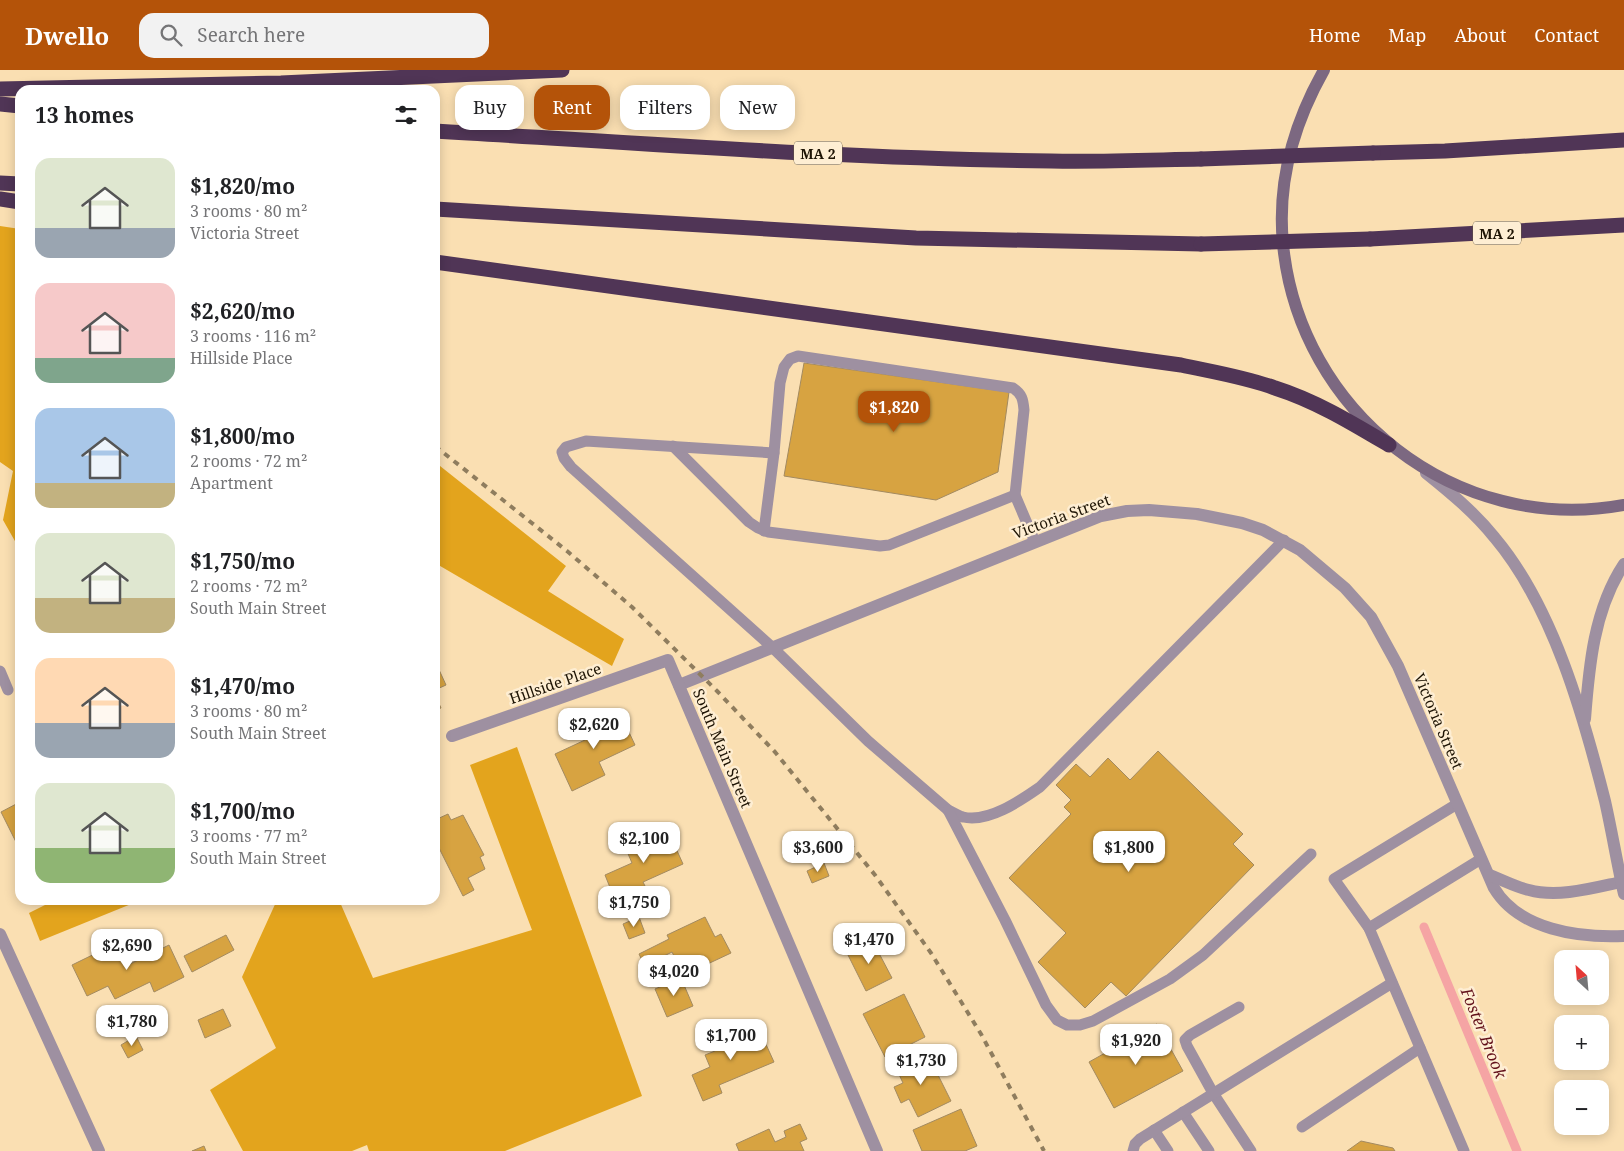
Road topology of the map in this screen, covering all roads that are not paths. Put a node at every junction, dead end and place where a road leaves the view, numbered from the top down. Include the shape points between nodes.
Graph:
1 (562, 70) edge
2 (1324, 70) edge
3 (185, 85) edge
4 (0, 89) edge
5 (15, 89) edge
6 (0, 104) edge
7 (15, 106) edge
8 (440, 131) edge
9 (1624, 140) edge
10 (0, 183) edge
11 (15, 184) edge
12 (0, 199) edge
13 (15, 201) edge
14 (440, 209) edge
15 (1624, 225) edge
16 (440, 263) edge
17 (1389, 445) junction
18 (673, 446) junction
19 (774, 453) junction
20 (1415, 463) junction
21 (1015, 495) junction
22 (1624, 505) edge
23 (764, 531) junction
24 (1284, 540) junction
25 (1035, 542) junction
26 (1624, 564) edge
27 (772, 647) junction
28 (668, 660) joint
29 (0, 670) edge
30 (679, 685) junction
31 (8, 690) dead end
32 (1584, 726) junction
33 (452, 736) dead end
34 (1457, 804) junction
35 (948, 810) junction
36 (1311, 854) dead end
37 (1481, 859) junction
38 (1489, 875) junction
39 (1623, 888) edge
40 (1369, 928) junction
41 (0, 934) edge
42 (1624, 936) edge
43 (1392, 982) junction
44 (1239, 1007) dead end
45 (1420, 1048) junction
46 (1213, 1093) junction
47 (1183, 1112) junction
48 (1302, 1127) dead end
49 (1154, 1130) junction
50 (99, 1151) edge
51 (877, 1151) edge
52 (1133, 1151) edge
53 (1168, 1151) edge
54 (1209, 1151) edge
55 (1251, 1151) edge
56 (1464, 1151) edge

1 - 3 highway
2 - 17 main road via 1302,114 1287,164 1282,216 1286,268 1299,318 1321,366 1352,408
4 - 5 highway
6 - 7 highway, bridge
8 - 9 highway, MA 2, bridge via 730,149 1052,161 1445,151
10 - 11 highway
12 - 13 highway
14 - 15 highway, MA 2, bridge via 916,238 1201,244
16 - 17 highway via 1181,365 1289,393 1335,412
17 - 20 main road
18 - 19 lane
18 - 23 lane via 749,522
18 - 27 lane via 586,440 566,447 562,452 571,466
19 - 21 lane via 784,367 790,359 798,356 1013,388 1021,393 1024,410
19 - 23 lane
20 - 22 main road via 1457,486 1526,506 1574,510
20 - 32 street via 1477,516 1531,589 1551,630
21 - 23 lane via 880,546
21 - 25 lane
24 - 25 street, Victoria Street via 1220,518 1149,510 1101,516
24 - 34 street, Victoria Street via 1331,574 1371,617 1398,666
24 - 35 lane via 1040,787 1007,807 980,818 963,817
25 - 27 street, Victoria Street
26 - 32 street via 1605,602 1595,637
27 - 30 street, Victoria Street
27 - 35 lane via 868,741
28 - 30 street, South Main Street
28 - 33 street, Hillside Place
29 - 31 lane
30 - 51 street, South Main Street
32 - 39 street via 1605,802
34 - 37 street, Victoria Street
34 - 40 lane via 1334,879
35 - 36 lane via 1046,1005 1058,1020 1067,1025 1093,1021 1170,980 1203,955
37 - 38 street, Victoria Street
37 - 40 lane
38 - 39 street via 1528,890 1546,892
38 - 42 street, Victoria Street via 1507,906 1530,920 1565,931
40 - 43 lane
41 - 50 street
43 - 45 lane
43 - 46 lane
44 - 46 lane via 1185,1040
45 - 48 lane
45 - 56 lane
46 - 47 lane
46 - 55 lane
47 - 49 lane
47 - 54 lane
49 - 52 lane via 1135,1144
49 - 53 lane

